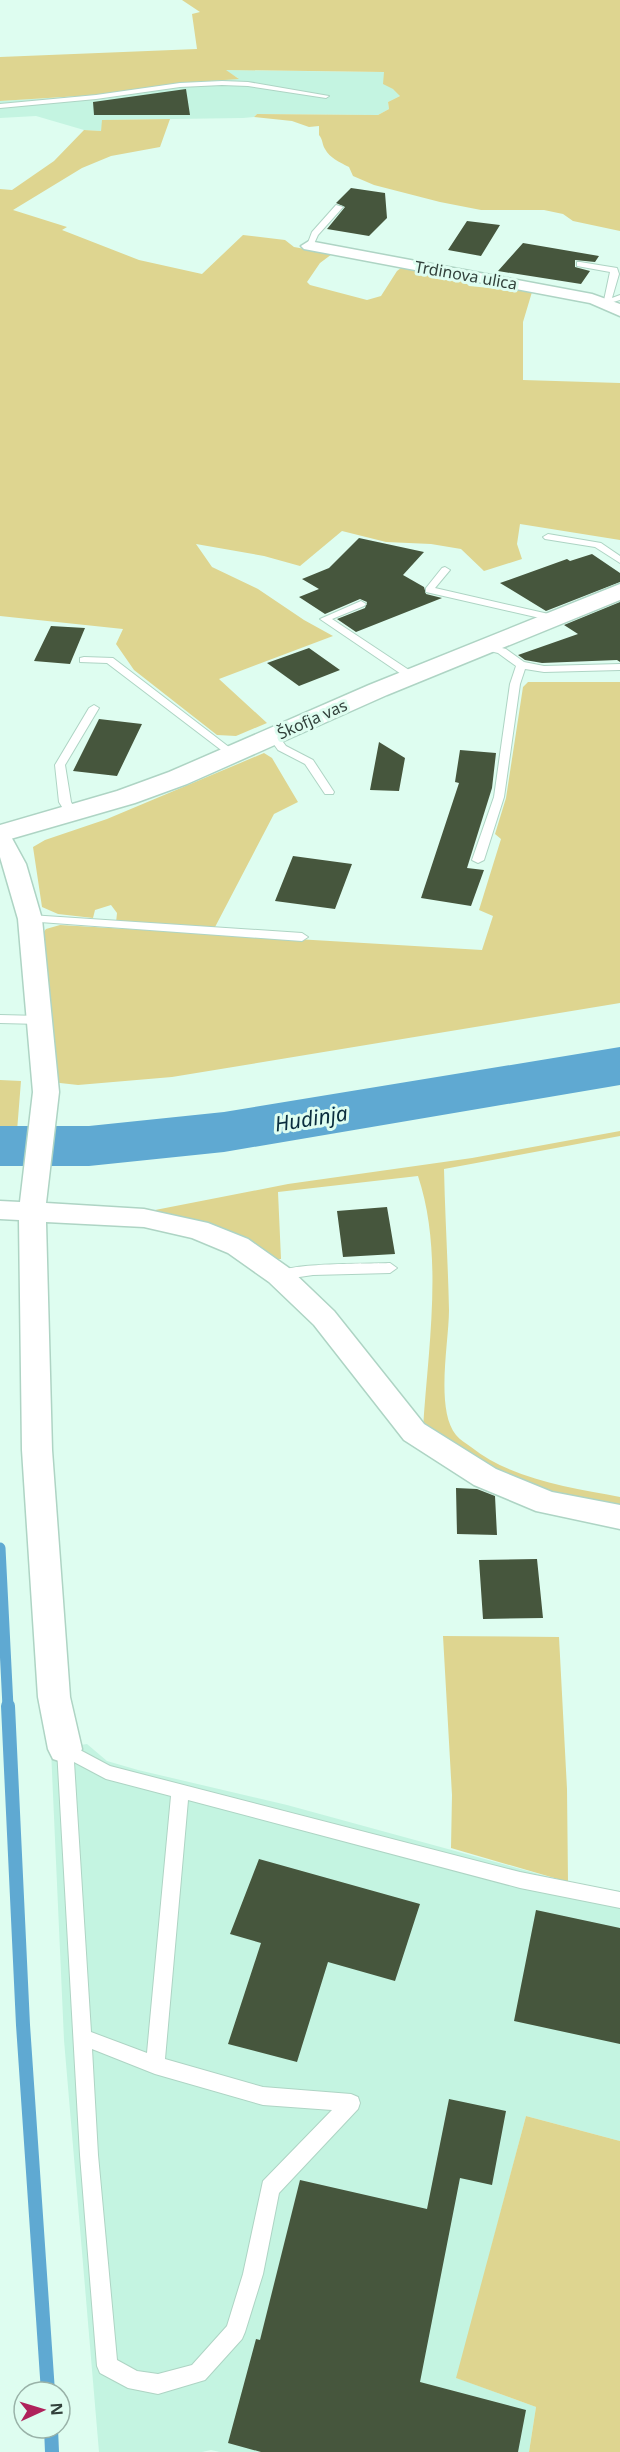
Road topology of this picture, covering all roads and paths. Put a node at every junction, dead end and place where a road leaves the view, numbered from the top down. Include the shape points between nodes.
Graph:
1 (326, 96) dead end
2 (0, 106) edge
3 (339, 207) dead end
4 (309, 246) joint
5 (580, 264) dead end
6 (615, 303) edge
7 (548, 537) dead end
8 (620, 560) edge
9 (445, 570) dead end
10 (620, 591) edge
11 (361, 604) dead end
12 (553, 618) junction
13 (482, 646) junction
14 (84, 660) dead end
15 (521, 665) junction
16 (620, 667) edge
17 (411, 676) junction
18 (94, 708) dead end
19 (273, 736) junction
20 (233, 754) junction
21 (329, 792) dead end
22 (71, 813) junction
23 (0, 835) edge
24 (478, 860) dead end
25 (8, 867) edge
26 (30, 919) junction
27 (302, 937) dead end
28 (0, 1019) edge
29 (40, 1020) junction
30 (18, 1204) edge
31 (390, 1268) dead end
32 (279, 1275) junction
33 (620, 1517) edge
34 (65, 1749) junction
35 (180, 1792) junction
36 (620, 1900) edge
37 (84, 2038) junction
38 (155, 2065) junction

1 - 2 lane via 222,83
3 - 4 lane
4 - 6 street, Trdinova ulica
5 - 6 lane via 614,270
7 - 8 lane via 598,545
9 - 12 lane via 429,590
10 - 12 main road, Škofja vas
11 - 17 lane via 325,619
12 - 13 main road, Škofja vas
13 - 15 lane via 502,651
13 - 17 main road, Škofja vas
14 - 20 lane via 109,660
15 - 16 lane via 544,669
15 - 24 lane via 499,797
17 - 19 main road, Škofja vas
18 - 22 lane via 60,765 65,802
19 - 20 main road, Škofja vas
19 - 21 lane via 282,748 309,762
20 - 22 main road, Škofja vas via 168,782
22 - 23 main road, Škofja vas
23 - 25 street
25 - 26 street
26 - 27 lane
26 - 29 street
28 - 29 lane
29 - 30 street via 46,1092
30 - 32 street via 144,1218 198,1230 238,1246
30 - 34 street via 54,1697
31 - 32 lane
32 - 33 street via 324,1318 414,1432 485,1477 548,1503
34 - 35 lane via 106,1772
34 - 37 lane
35 - 36 lane via 520,1880
35 - 38 lane
37 - 38 lane
37 - 38 lane via 89,2155 107,2366 135,2381 158,2384 198,2373 235,2332 253,2274 270,2188 351,2103 263,2096

